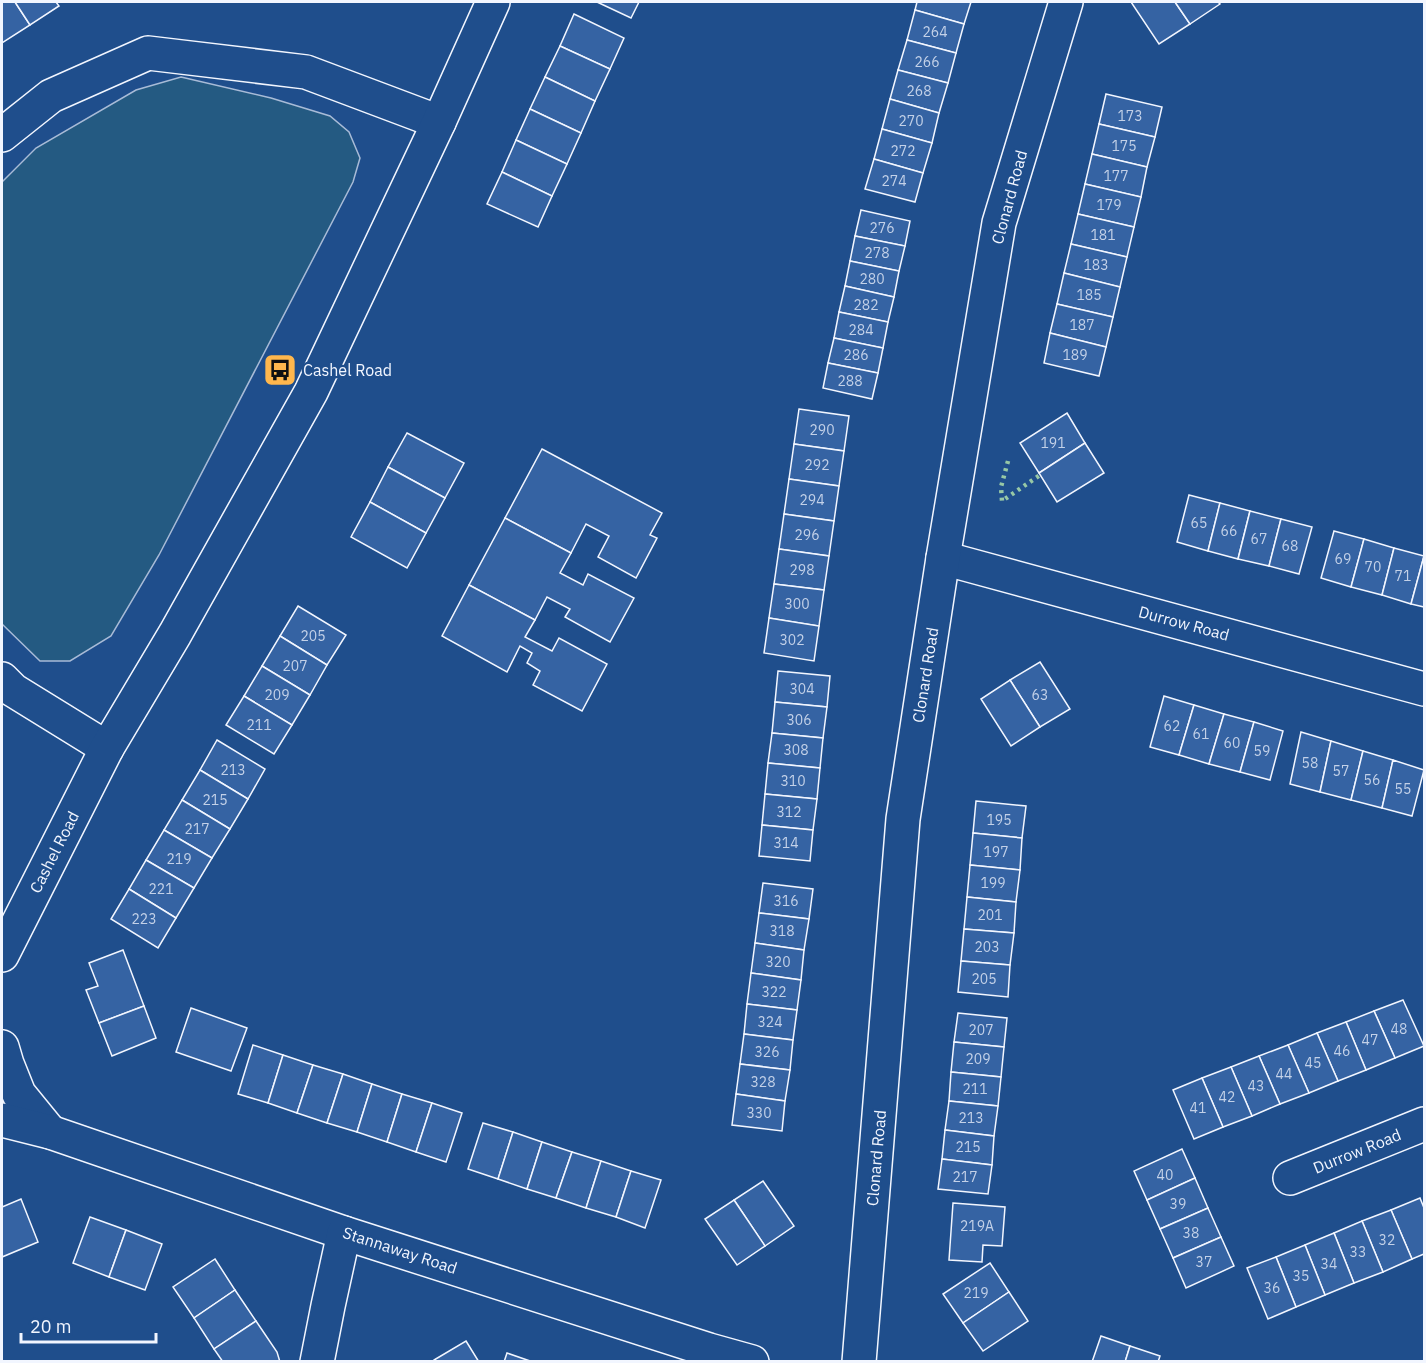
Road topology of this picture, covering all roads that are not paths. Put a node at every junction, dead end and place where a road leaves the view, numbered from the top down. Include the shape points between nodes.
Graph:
1 (493, 2) edge
2 (1066, 2) edge
3 (439, 122) junction
4 (2, 135) edge
5 (943, 558) junction
6 (2, 679) edge
7 (1425, 688) edge
8 (107, 748) junction
9 (2, 955) edge
10 (2, 1047) edge
11 (2, 1120) edge
12 (1425, 1124) edge
13 (50, 1132) junction
14 (1290, 1178) dead end
15 (344, 1233) junction
16 (317, 1362) edge
17 (752, 1362) edge
18 (859, 1362) edge

1 - 3 street, Cashel Road
2 - 5 street, Clonard Road via 999,223
3 - 4 street via 306,72 148,53 51,96
3 - 8 street, Cashel Road via 311,392
5 - 7 street, Durrow Road
5 - 18 street, Clonard Road via 903,819
6 - 8 street via 13,690
8 - 9 street, Cashel Road
10 - 13 street via 19,1094
11 - 13 street, Stannaway Road
12 - 14 street, Durrow Road
13 - 15 street, Stannaway Road
15 - 16 street
15 - 17 street, Stannaway Road

